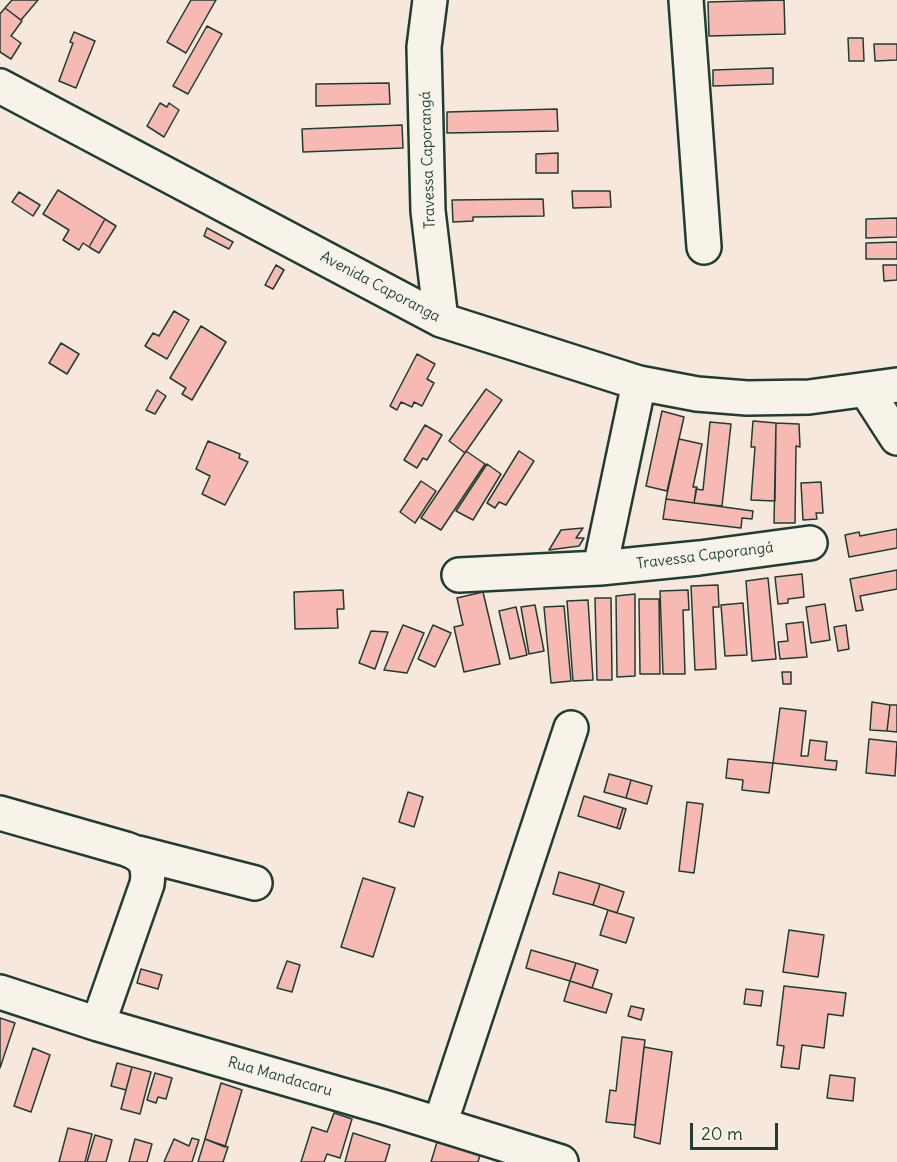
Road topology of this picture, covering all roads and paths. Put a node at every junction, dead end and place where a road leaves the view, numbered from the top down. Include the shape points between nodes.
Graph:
1 (430, 0) edge
2 (686, 0) edge
3 (0, 86) edge
4 (704, 247) dead end
5 (441, 320) junction
6 (639, 383) junction
7 (882, 388) edge
8 (897, 438) edge
9 (810, 543) dead end
10 (600, 568) junction
11 (459, 576) dead end
12 (571, 728) dead end
13 (0, 813) edge
14 (138, 853) junction
15 (255, 883) dead end
16 (0, 992) edge
17 (98, 1024) junction
18 (440, 1124) junction
19 (561, 1162) edge

1 - 5 street, Travessa Caporangá via 424,47 428,211
2 - 4 street
3 - 5 street, Avenida Caporanga
5 - 6 street, Avenida Caporanga
6 - 7 street, Avenida Caporanga via 747,398 808,397
6 - 10 street
7 - 8 street
9 - 10 street, Travessa Caporangá
10 - 11 street, Travessa Caporangá
12 - 18 street
13 - 14 street
14 - 15 street
14 - 17 street via 149,870 147,884
16 - 17 street, Rua Mandacaru
17 - 18 street, Rua Mandacaru
18 - 19 street, Rua Mandacaru

